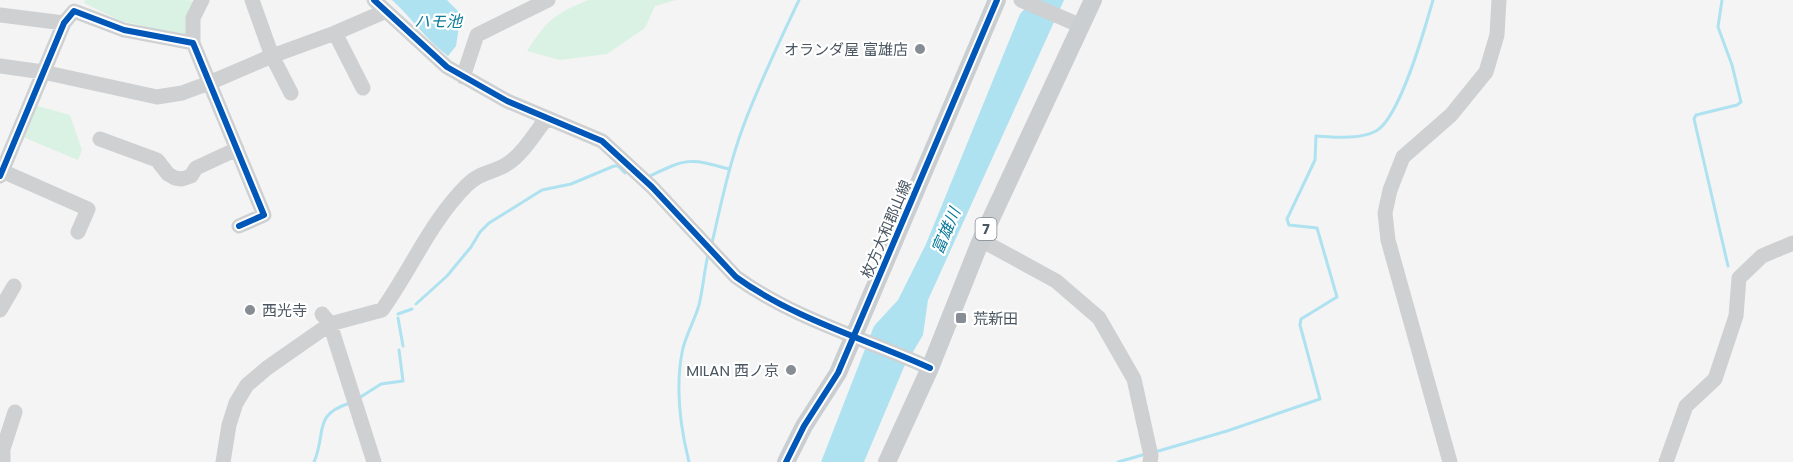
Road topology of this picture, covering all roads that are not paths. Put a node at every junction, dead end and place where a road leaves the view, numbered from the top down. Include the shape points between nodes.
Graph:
1 (202, 0) edge
2 (252, 0) edge
3 (374, 0) edge
4 (548, 0) edge
5 (997, 0) edge
6 (1021, 0) edge
7 (1093, 0) edge
8 (1500, 0) edge
9 (386, 10) junction
10 (0, 15) edge
11 (63, 22) junction
12 (1076, 24) junction
13 (335, 33) junction
14 (193, 43) junction
15 (272, 56) junction
16 (0, 66) edge
17 (43, 72) junction
18 (463, 77) junction
19 (209, 83) junction
20 (363, 88) dead end
21 (291, 93) dead end
22 (546, 119) junction
23 (100, 139) dead end
24 (237, 149) junction
25 (1, 174) edge
26 (239, 226) dead end
27 (78, 232) dead end
28 (981, 240) junction
29 (1793, 243) edge
30 (14, 286) dead end
31 (0, 310) edge
32 (326, 319) junction
33 (859, 338) junction
34 (924, 366) junction
35 (15, 412) dead end
36 (3, 462) edge
37 (223, 462) edge
38 (374, 462) edge
39 (786, 462) edge
40 (887, 462) edge
41 (1150, 462) edge
42 (1450, 462) edge
43 (1666, 462) edge

1 - 14 street via 193,18
2 - 15 street
3 - 9 street
4 - 18 street via 477,35
5 - 33 main road, 枚方大和郡山線
6 - 12 street
7 - 12 main road, 7
8 - 42 street via 1497,35 1486,72 1451,115 1403,158 1386,213 1388,240
9 - 13 street
9 - 18 street
10 - 11 street
11 - 14 street via 74,11 124,30
11 - 17 street
12 - 28 main road, 7
13 - 15 street
13 - 20 street
14 - 19 street
15 - 19 street
15 - 21 street
16 - 17 street
17 - 19 street via 157,97
17 - 25 street
18 - 22 street
19 - 24 street
22 - 32 street via 509,163 475,178 450,204 382,310
22 - 33 street via 602,141 748,286
23 - 24 street via 157,160 168,174 182,179
24 - 26 street via 264,215
25 - 27 street via 88,208
28 - 34 main road, 7
28 - 41 street via 1056,281 1099,318 1134,379
29 - 43 street via 1762,256 1739,278 1736,316 1715,379 1686,406
30 - 31 street
32 - 37 street via 247,385 229,425
32 - 38 street
33 - 34 street
33 - 39 main road, 枚方大和郡山線
34 - 40 main road, 7
35 - 36 street via 3,449

